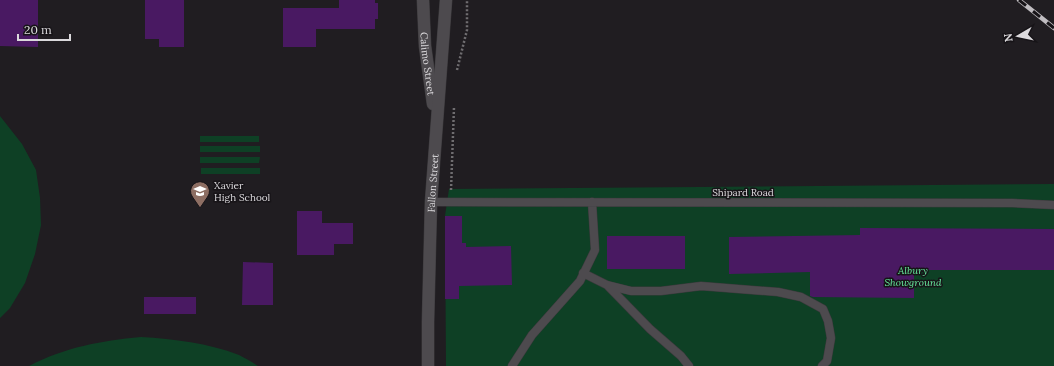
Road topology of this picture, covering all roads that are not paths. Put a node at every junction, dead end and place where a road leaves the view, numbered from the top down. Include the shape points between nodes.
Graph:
1 (423, 0) edge
2 (446, 0) edge
3 (437, 127) junction
4 (432, 202) junction
5 (592, 202) junction
6 (1054, 205) edge
7 (583, 273) junction
8 (607, 285) junction
9 (428, 366) edge
10 (512, 366) edge
11 (689, 366) edge
12 (822, 366) edge

1 - 3 street, Calimo Street via 425,46
2 - 3 street, Fallon Street
3 - 4 street, Fallon Street
4 - 5 lane, Shipard Road
4 - 9 street, Fallon Street
5 - 6 lane, Shipard Road via 1012,202
5 - 7 lane via 595,250
7 - 8 lane
7 - 10 lane via 580,280 532,335
8 - 11 lane
8 - 12 lane via 631,292 701,286 778,292 801,297 823,309 828,321 831,338 827,361

